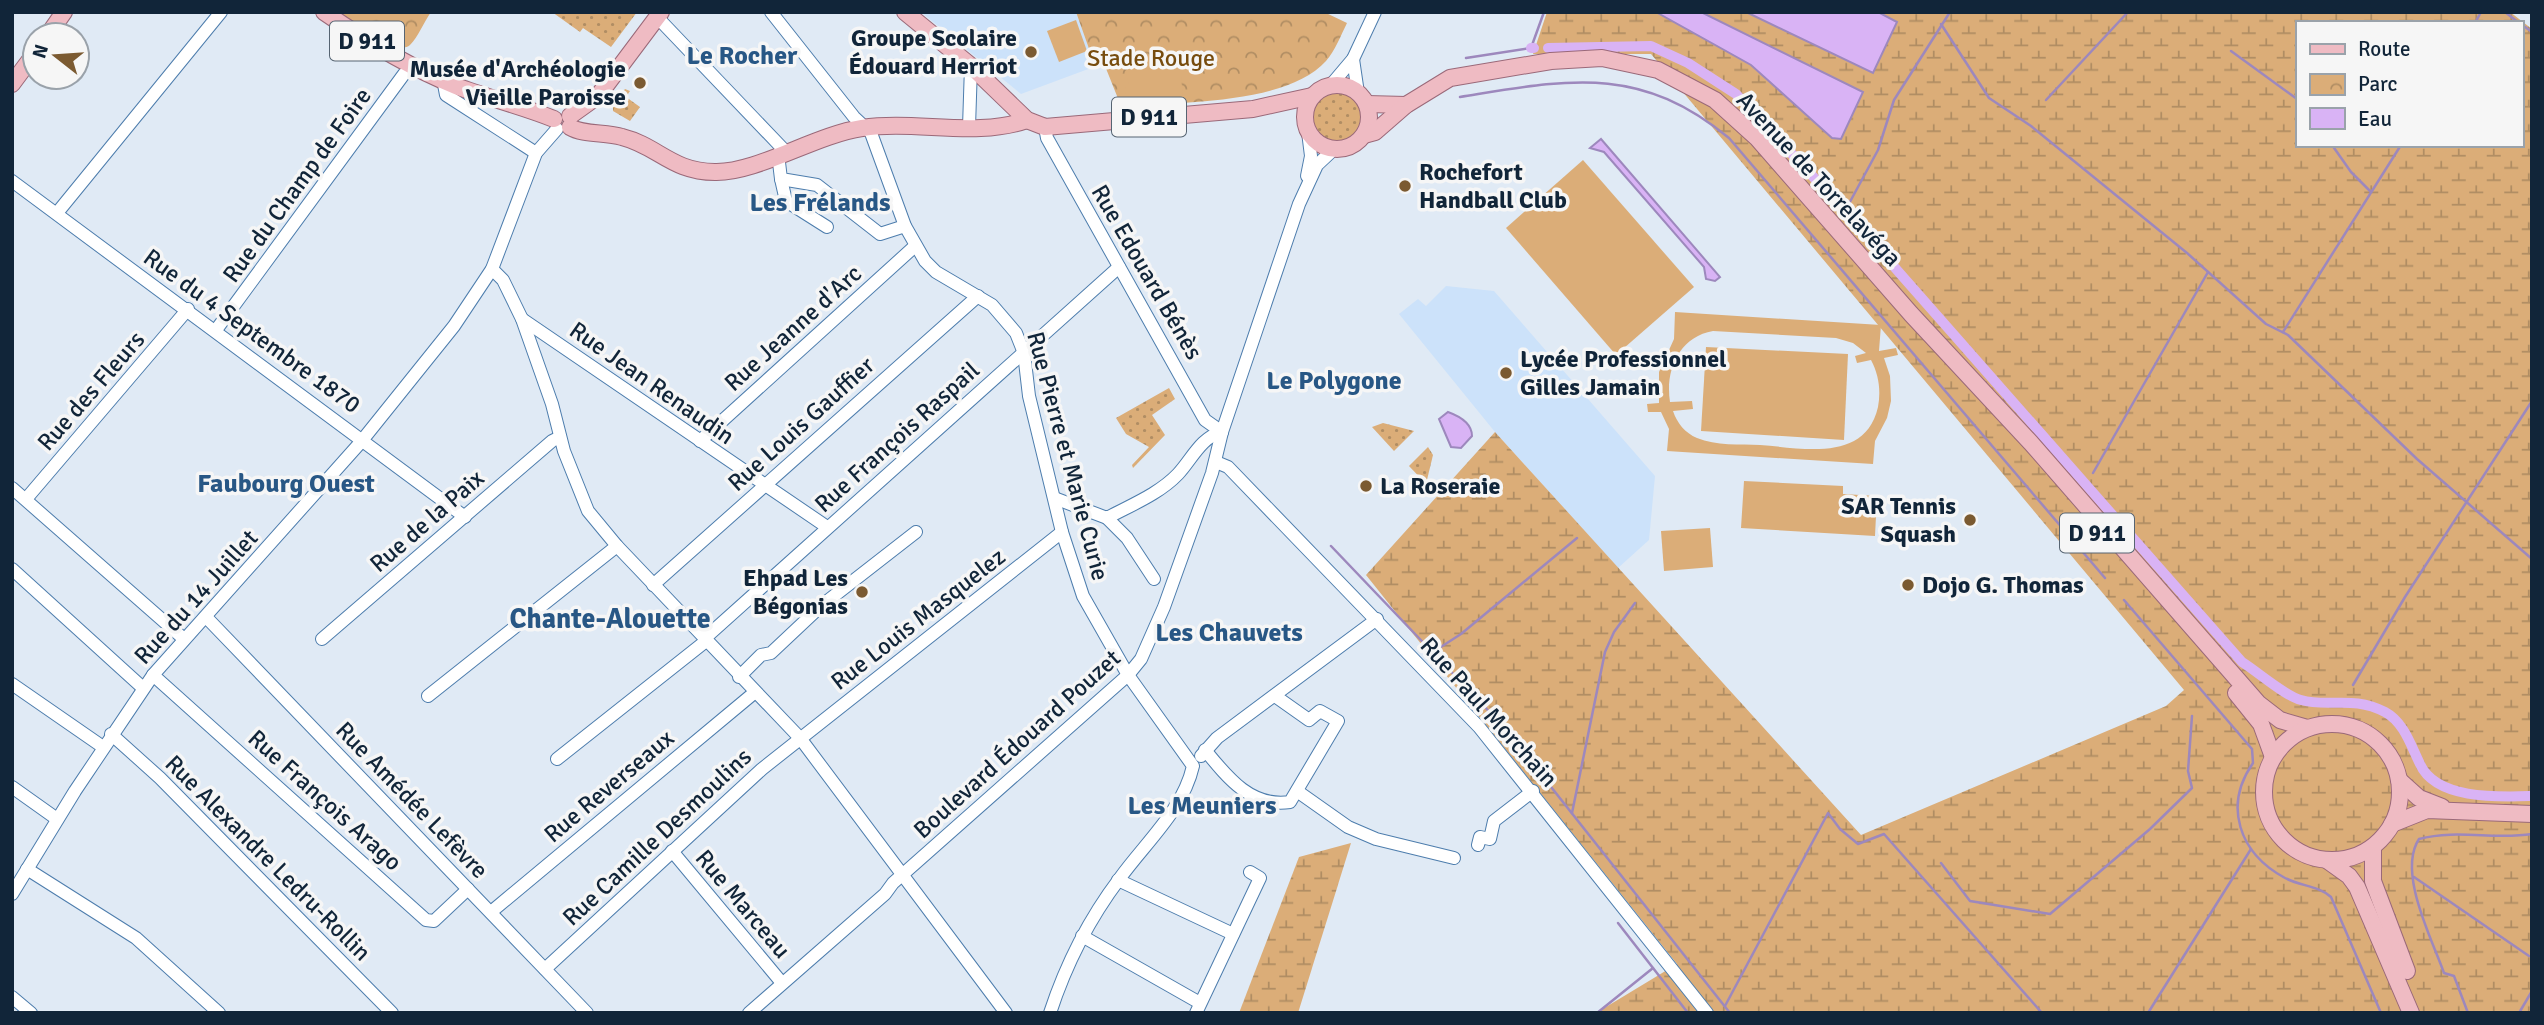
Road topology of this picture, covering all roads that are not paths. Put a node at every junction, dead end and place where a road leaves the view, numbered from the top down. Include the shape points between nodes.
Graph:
1 (221, 12) edge
2 (324, 12) edge
3 (771, 12) edge
4 (905, 12) edge
5 (1375, 12) edge
6 (659, 15) edge
7 (1353, 59) junction
8 (971, 66) junction
9 (413, 67) junction
10 (443, 79) junction
11 (1331, 85) junction
12 (1312, 96) junction
13 (1362, 98) junction
14 (1406, 105) junction
15 (1253, 109) junction
16 (1027, 120) junction
17 (562, 121) junction
18 (969, 127) junction
19 (1045, 127) junction
20 (1306, 127) junction
21 (864, 128) junction
22 (1364, 135) junction
23 (1333, 150) junction
24 (536, 153) junction
25 (782, 153) junction
26 (781, 179) junction
27 (12, 181) edge
28 (1299, 204) junction
29 (57, 213) junction
30 (905, 226) junction
31 (827, 227) dead end
32 (914, 247) junction
33 (1119, 267) junction
34 (492, 269) junction
35 (978, 296) junction
36 (188, 309) junction
37 (1911, 314) junction
38 (522, 319) junction
39 (216, 330) junction
40 (1024, 353) junction
41 (1222, 432) junction
42 (560, 438) junction
43 (364, 439) junction
44 (699, 441) junction
45 (1216, 462) junction
46 (764, 486) junction
47 (12, 488) edge
48 (26, 499) junction
49 (1057, 499) junction
50 (464, 517) junction
51 (1107, 518) junction
52 (827, 527) junction
53 (916, 532) dead end
54 (1062, 533) junction
55 (617, 546) junction
56 (12, 569) edge
57 (1154, 579) dead end
58 (653, 585) junction
59 (206, 617) junction
60 (1377, 619) junction
61 (184, 639) junction
62 (322, 639) dead end
63 (705, 640) junction
64 (153, 675) junction
65 (1128, 675) junction
66 (739, 677) junction
67 (12, 684) edge
68 (143, 688) junction
69 (754, 693) junction
70 (428, 696) dead end
71 (1275, 696) junction
72 (2307, 728) junction
73 (111, 734) junction
74 (800, 738) junction
75 (103, 747) junction
76 (1205, 750) junction
77 (2273, 757) junction
78 (557, 758) dead end
79 (1193, 766) junction
80 (2399, 780) junction
81 (12, 787) edge
82 (1297, 791) junction
83 (1533, 791) junction
84 (2451, 810) junction
85 (2532, 814) edge
86 (57, 819) junction
87 (2392, 824) junction
88 (1478, 845) dead end
89 (2373, 847) junction
90 (672, 851) junction
91 (1454, 858) dead end
92 (2328, 861) junction
93 (27, 869) junction
94 (1250, 872) dead end
95 (904, 873) junction
96 (1118, 880) junction
97 (468, 889) junction
98 (12, 894) edge
99 (491, 912) junction
100 (1233, 934) junction
101 (1082, 936) junction
102 (545, 969) junction
103 (782, 983) junction
104 (12, 997) edge
105 (1198, 1008) edge
106 (212, 1011) edge
107 (31, 1013) edge
108 (392, 1013) edge
109 (587, 1013) edge
110 (748, 1013) edge
111 (1006, 1013) edge
112 (1050, 1013) edge
113 (1707, 1013) edge
114 (2411, 1013) edge
115 (2423, 1013) edge

1 - 29 street
2 - 9 main road, D 911
3 - 21 street, Rue Pierre et Marie Curie
4 - 8 main road
5 - 7 street
6 - 17 main road via 598,96
6 - 25 street
7 - 11 street
7 - 13 street
8 - 16 main road
8 - 18 street
9 - 10 main road, D 911
9 - 39 street, Rue du Champ de Foire
10 - 17 main road, D 911
10 - 24 street via 446,95
11 - 12 main road
11 - 13 main road via 1350,87
12 - 15 main road, D 911
12 - 20 main road via 1304,113
13 - 14 main road
13 - 22 main road via 1368,125
14 - 22 main road, Avenue de Torrelavéga / D 911 via 1375,132
14 - 37 main road, Avenue de Torrelavéga / D 911 via 1450,78 1503,67 1602,58 1658,70 1714,100 1756,138
15 - 19 main road, D 911
15 - 20 main road, D 911 via 1280,111
16 - 18 main road, D 911
16 - 19 main road, D 911
17 - 24 street, Rue du 14 Juillet
17 - 25 main road, D 911 via 625,137 683,169 699,172 732,170
18 - 21 main road, D 911
19 - 33 street, Rue Edouard Bénès via 1046,138
20 - 23 main road via 1321,146
20 - 28 street, Boulevard Édouard Pouzet via 1311,156
21 - 25 main road, D 911 via 821,137
21 - 30 street, Rue Pierre et Marie Curie via 871,133
22 - 23 main road via 1352,146
23 - 28 street, Boulevard Édouard Pouzet via 1317,165
24 - 34 street, Rue du 14 Juillet
25 - 26 street
26 - 30 street via 817,185 880,234
26 - 31 street via 786,201
27 - 29 street, Rue du 4 Septembre 1870
28 - 41 street, Boulevard Édouard Pouzet
29 - 36 street, Rue du 4 Septembre 1870
30 - 32 street, Rue Pierre et Marie Curie
32 - 35 street, Rue Pierre et Marie Curie via 936,272
32 - 44 street, Rue Jeanne d'Arc
33 - 40 street, Rue François Raspail
33 - 41 street, Rue Edouard Bénès via 1205,420
34 - 38 street via 503,280
34 - 43 street, Rue du 14 Juillet via 447,335
35 - 40 street, Rue Pierre et Marie Curie via 1005,316
35 - 46 street, Rue Louis Gauffier
36 - 39 street, Rue du 4 Septembre 1870
36 - 48 street, Rue des Fleurs
37 - 72 main road, Avenue de Torrelavéga / D 911 via 2031,443 2258,703 2280,720
37 - 77 main road, Avenue de Torrelavéga / D 911 via 1970,388 2226,680 2260,724
38 - 42 street
38 - 44 street, Rue Jean Renaudin
39 - 43 street, Rue du 4 Septembre 1870
40 - 49 street, Rue Pierre et Marie Curie via 1030,397
40 - 52 street, Rue François Raspail
41 - 45 street, Boulevard Édouard Pouzet
41 - 51 street via 1210,435 1159,489
42 - 50 street, Rue de la Paix
42 - 55 street via 582,500
43 - 50 street, Rue du 4 Septembre 1870
43 - 59 street, Rue du 14 Juillet
44 - 46 street, Rue Jean Renaudin
45 - 60 street, Rue Paul Morchain via 1228,467
45 - 65 street, Boulevard Édouard Pouzet via 1153,635
46 - 52 street, Rue Jean Renaudin
46 - 58 street, Rue Louis Gauffier
47 - 48 street
48 - 61 street
49 - 51 street
49 - 54 street, Rue Pierre et Marie Curie
50 - 62 street, Rue de la Paix
51 - 57 street via 1128,538
52 - 63 street, Rue François Raspail
53 - 66 street
54 - 65 street, Rue Pierre et Marie Curie via 1083,596
54 - 74 street, Rue Louis Masquelez
55 - 58 street
55 - 70 street
56 - 68 street
58 - 63 street
59 - 61 street, Rue du 14 Juillet
59 - 97 street, Rue Amédée Lefèvre
60 - 71 street
60 - 83 street, Rue Paul Morchain
61 - 64 street, Rue du 14 Juillet
63 - 66 street
63 - 78 street, Rue François Raspail
64 - 68 street, Rue du 14 Juillet
64 - 97 street, Rue François Arago via 426,920 432,922
65 - 79 street, Rue Pierre et Marie Curie
65 - 95 street, Boulevard Édouard Pouzet
66 - 69 street
67 - 75 street
68 - 73 street, Rue du 14 Juillet
69 - 74 street
69 - 99 street, Rue Reverseaux
71 - 76 street
71 - 82 street via 1308,720 1320,711 1338,721
72 - 77 main road via 2291,737
72 - 80 main road via 2339,724 2370,735 2386,750
73 - 75 street, Rue du 14 Juillet
73 - 108 street, Rue Alexandre Ledru-Rollin
74 - 90 street, Rue Camille Desmoulins
74 - 95 street
75 - 86 street, Rue du 14 Juillet
76 - 79 street
76 - 82 street via 1233,784 1259,800 1290,802
77 - 92 main road via 2263,790 2271,825 2295,850
79 - 96 street via 1184,796
80 - 84 main road via 2419,798
80 - 87 main road via 2399,803
81 - 86 street
82 - 91 street via 1348,827 1376,839
83 - 88 street via 1494,821 1490,839 1480,837
83 - 113 street, Rue Paul Morchain
84 - 85 main road
84 - 87 main road via 2417,812
86 - 93 street, Rue du 14 Juillet
87 - 89 main road
89 - 92 main road via 2353,857
89 - 115 main road via 2373,881
90 - 102 street, Rue Camille Desmoulins
90 - 103 street, Rue Marceau
92 - 114 main road via 2349,876 2362,896
93 - 98 street, Rue du 14 Juillet
93 - 106 street via 136,938
94 - 100 street via 1260,878
95 - 103 street, Boulevard Édouard Pouzet
95 - 111 street
96 - 100 street
96 - 101 street
97 - 99 street, Rue Amédée Lefèvre
99 - 102 street, Rue Amédée Lefèvre
100 - 105 street
101 - 105 street
101 - 112 street
102 - 109 street, Rue Amédée Lefèvre
103 - 110 street, Boulevard Édouard Pouzet
104 - 107 street

